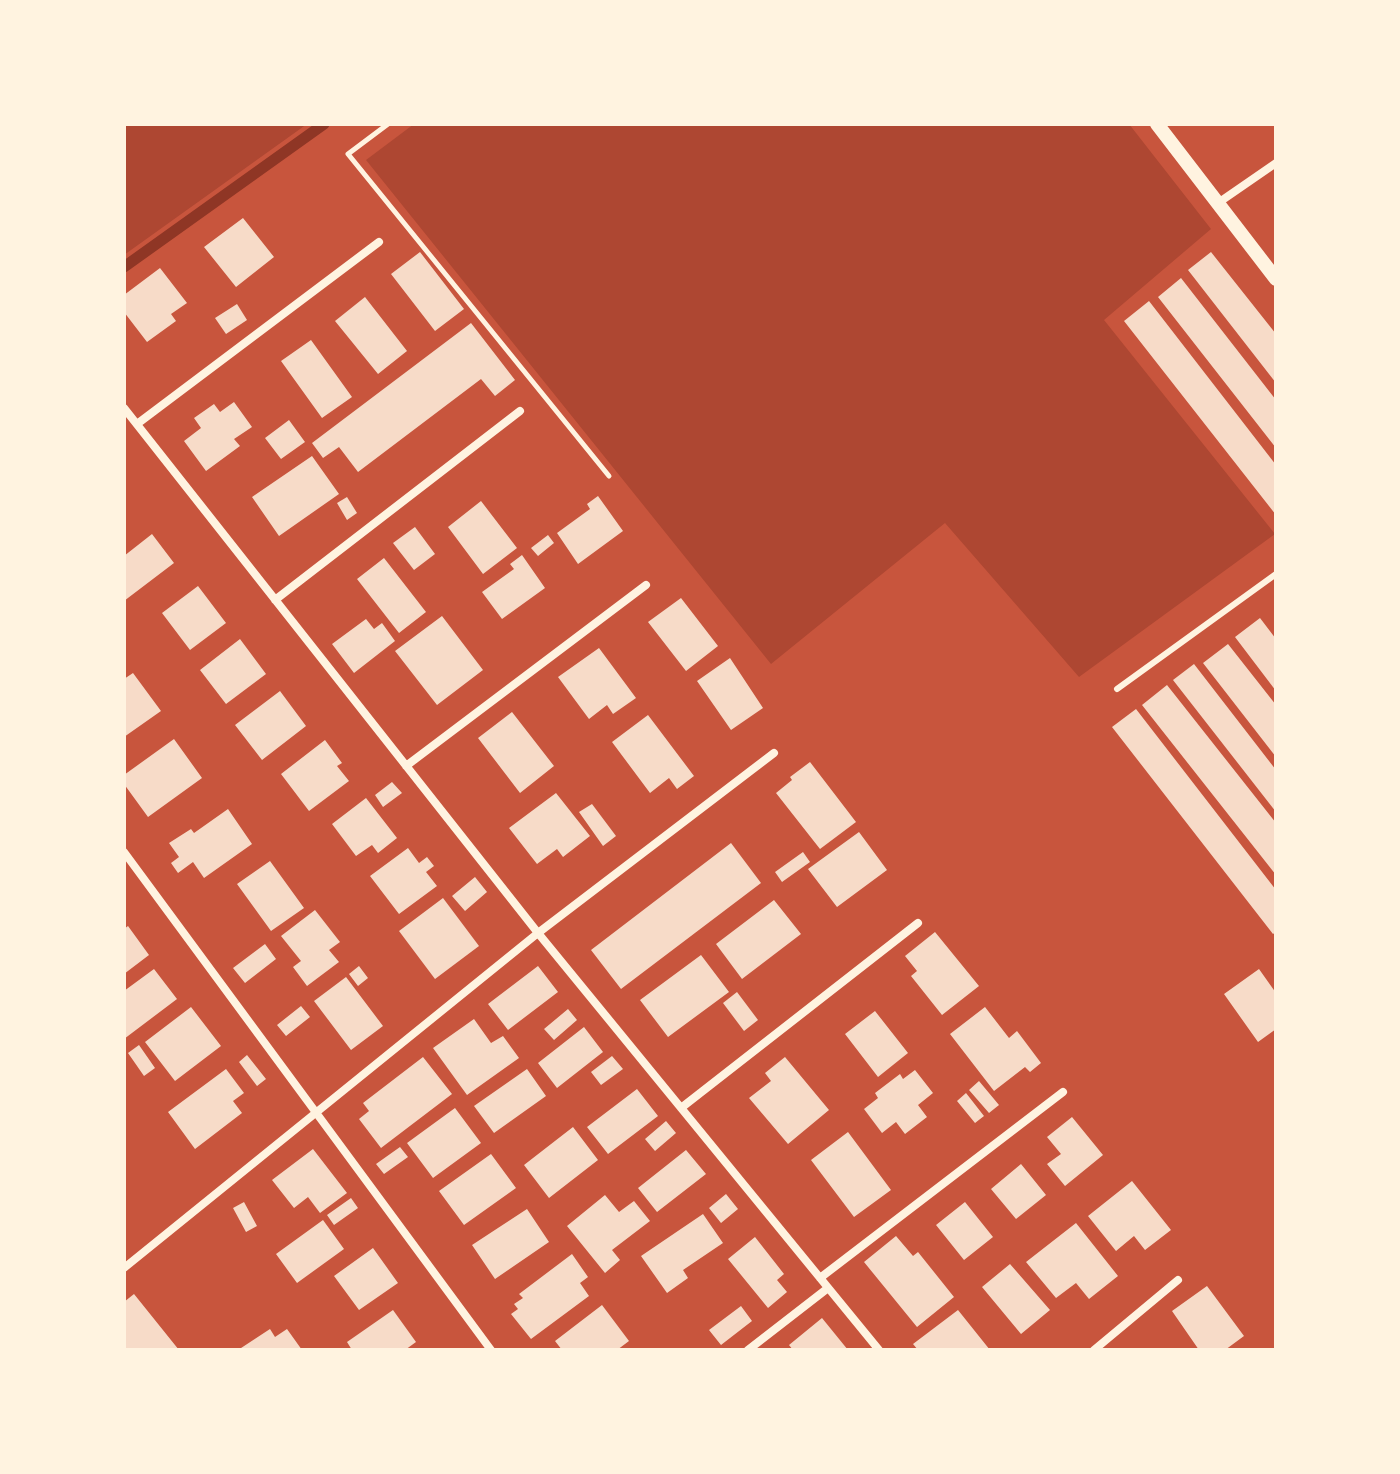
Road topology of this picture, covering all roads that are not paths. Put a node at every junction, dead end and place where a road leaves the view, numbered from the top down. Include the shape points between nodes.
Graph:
1 (1157, 124) edge
2 (1276, 163) edge
3 (1218, 203) junction
4 (379, 242) dead end
5 (1276, 279) edge
6 (124, 408) edge
7 (520, 411) dead end
8 (137, 424) junction
9 (1276, 574) edge
10 (646, 585) dead end
11 (275, 600) junction
12 (1117, 689) dead end
13 (774, 753) dead end
14 (406, 766) junction
15 (124, 852) edge
16 (918, 923) dead end
17 (538, 933) junction
18 (1063, 1092) dead end
19 (681, 1108) junction
20 (316, 1112) junction
21 (124, 1268) edge
22 (820, 1278) junction
23 (1178, 1280) dead end
24 (828, 1288) junction
25 (491, 1350) edge
26 (748, 1350) edge
27 (879, 1350) edge
28 (1094, 1350) edge

1 - 3 street
2 - 3 street
3 - 5 street
4 - 8 street
6 - 8 street
7 - 11 street
8 - 11 street
9 - 12 lane
10 - 14 street
11 - 14 street
13 - 17 street
14 - 17 street
15 - 20 street
16 - 19 street
17 - 19 street
17 - 20 street
18 - 22 street
19 - 22 street
20 - 21 street
20 - 25 street
22 - 24 street
23 - 28 street
24 - 26 street
24 - 27 street

